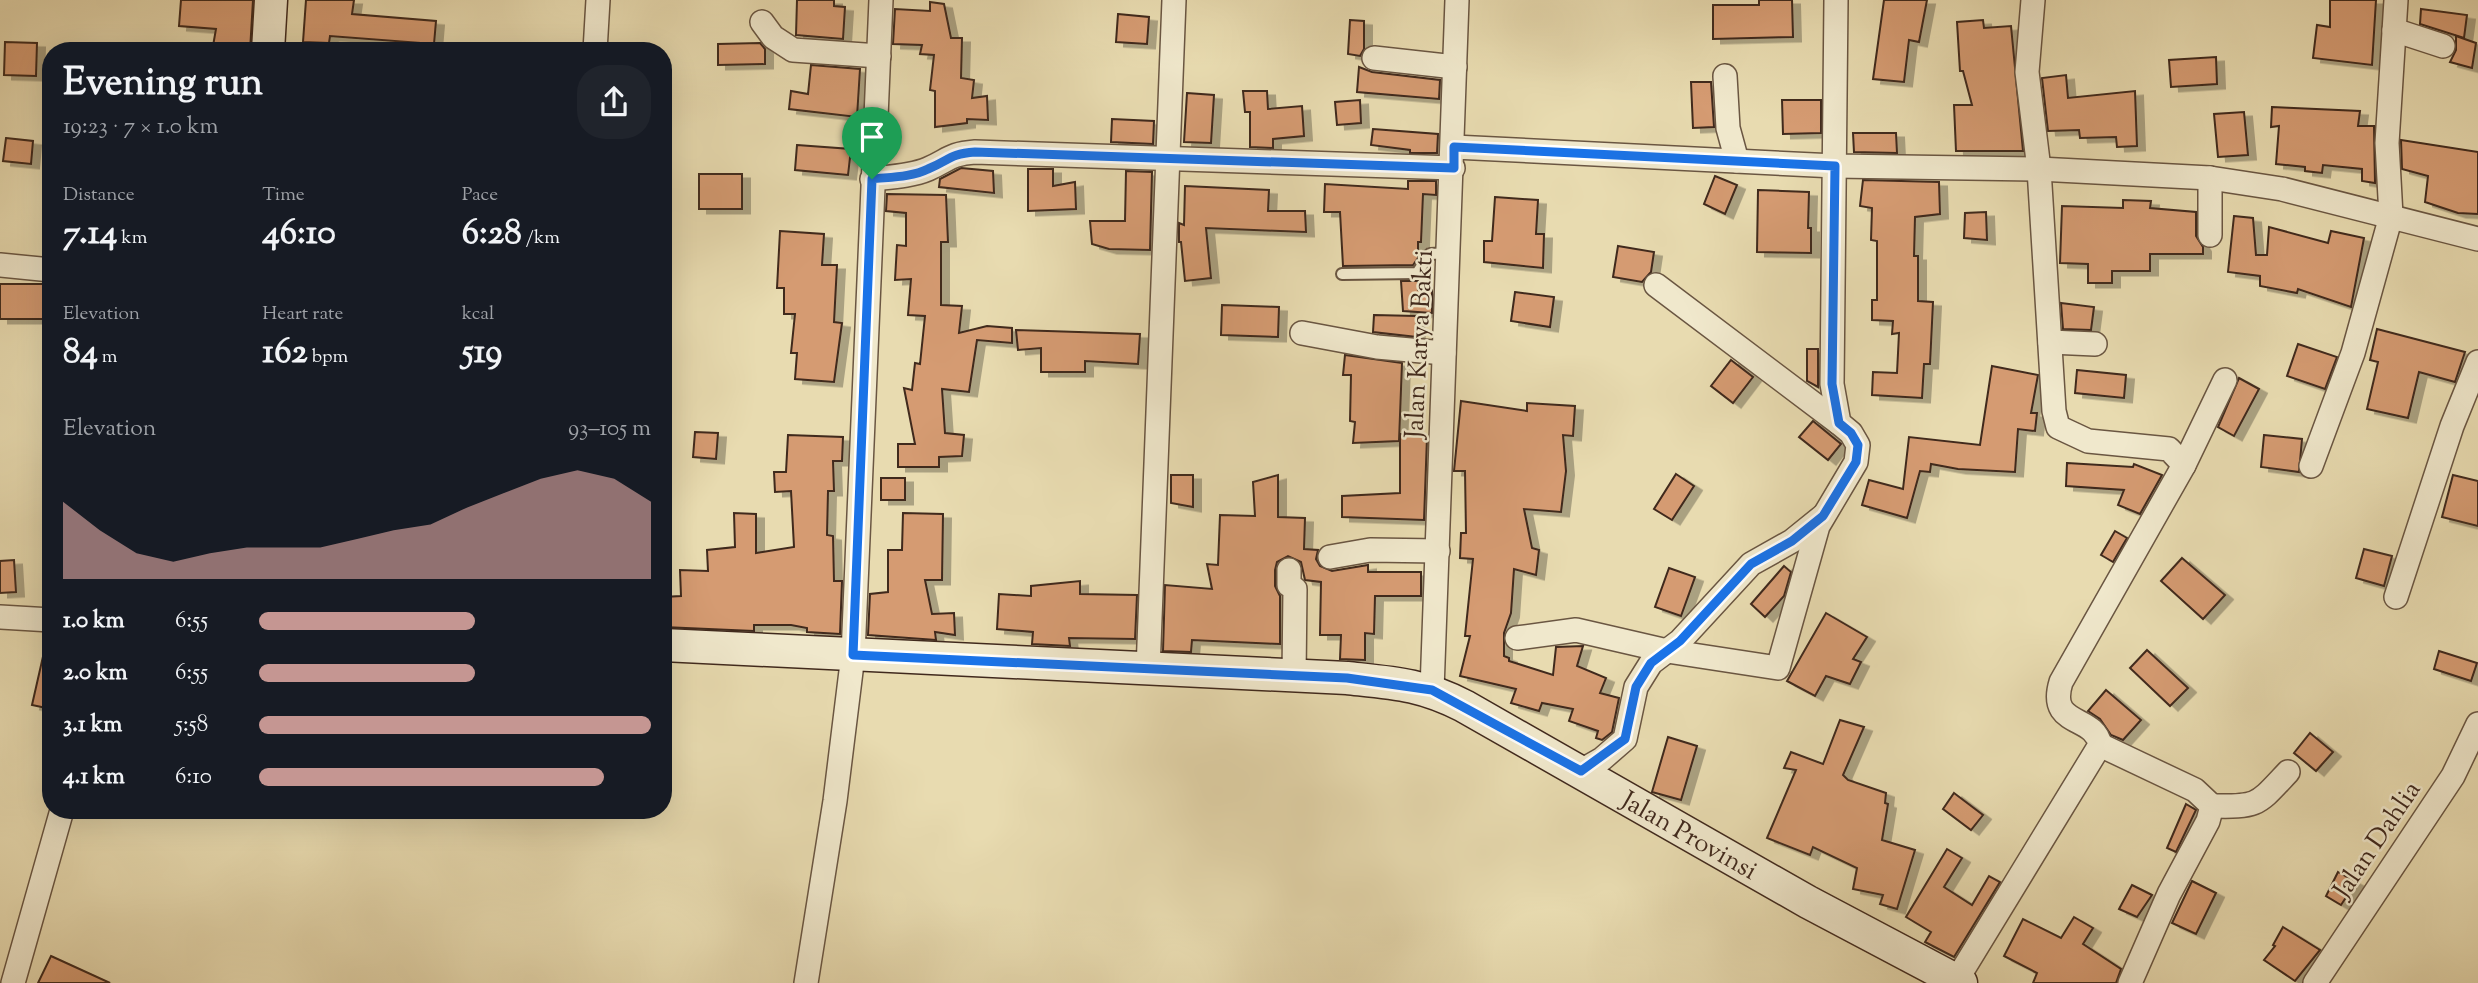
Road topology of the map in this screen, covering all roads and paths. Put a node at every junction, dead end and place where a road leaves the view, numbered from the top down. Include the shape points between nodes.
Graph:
1 (271, 0) edge
2 (598, 0) edge
3 (881, 0) edge
4 (1174, 0) edge
5 (1457, 0) edge
6 (1836, 0) edge
7 (2033, 0) edge
8 (2396, 0) edge
9 (762, 22) dead end
10 (2394, 30) junction
11 (269, 42) edge
12 (596, 42) edge
13 (2443, 46) dead end
14 (879, 56) junction
15 (1374, 58) dead end
16 (1455, 67) junction
17 (1725, 76) dead end
18 (1167, 158) junction
19 (1454, 158) junction
20 (1737, 162) junction
21 (1835, 166) junction
22 (2039, 169) junction
23 (2210, 178) junction
24 (872, 179) junction
25 (2391, 216) junction
26 (2210, 235) dead end
27 (2478, 239) edge
28 (1450, 253) junction
29 (0, 265) edge
30 (42, 269) edge
31 (1342, 274) dead end
32 (1656, 285) dead end
33 (1302, 333) dead end
34 (2050, 342) junction
35 (2095, 344) dead end
36 (1444, 353) junction
37 (2478, 362) edge
38 (2225, 380) dead end
39 (1839, 423) junction
40 (2184, 466) junction
41 (2311, 466) dead end
42 (1823, 516) junction
43 (1438, 551) junction
44 (1330, 556) dead end
45 (1289, 570) dead end
46 (2396, 597) dead end
47 (0, 617) edge
48 (42, 619) edge
49 (1517, 638) dead end
50 (672, 645) edge
51 (1667, 651) junction
52 (853, 655) junction
53 (1148, 670) junction
54 (1294, 676) junction
55 (1432, 690) junction
56 (2478, 724) edge
57 (2100, 744) junction
58 (1581, 771) junction
59 (2288, 772) dead end
60 (2212, 806) junction
61 (59, 819) edge
62 (1958, 982) edge
63 (13, 983) edge
64 (806, 983) edge
65 (2130, 983) edge
66 (2315, 983) edge

1 - 11 main road
2 - 12 street
3 - 14 street
4 - 18 street
5 - 16 street, Jalan Karya Bakti
6 - 21 street
7 - 22 street via 2027,72
8 - 10 street
9 - 14 street via 773,37 793,50
10 - 13 street
10 - 25 street via 2387,143
14 - 24 street
15 - 16 street
16 - 19 street, Jalan Karya Bakti
17 - 20 street via 1728,128
18 - 19 street
18 - 24 street via 975,152 953,154 930,169 911,174
18 - 53 street
19 - 20 street
19 - 28 street, Jalan Karya Bakti
20 - 21 street
21 - 22 street
21 - 39 street via 1832,384
22 - 23 street
22 - 34 street
23 - 25 street via 2282,189
23 - 26 street
24 - 52 street
25 - 27 street
25 - 41 street via 2353,353
28 - 31 lane via 1430,254 1421,270 1409,275
28 - 36 street, Jalan Karya Bakti
29 - 30 street
32 - 39 street
33 - 36 street
34 - 35 street
34 - 40 street via 2059,427 2088,441 2169,449
36 - 43 street, Jalan Karya Bakti
37 - 46 street
38 - 40 street
39 - 42 street via 1855,439 1856,462
40 - 57 street via 2061,682 2058,698 2062,711 2096,734
42 - 51 street via 1792,541 1751,564
42 - 51 street via 1777,668
43 - 44 street
43 - 55 street, Jalan Karya Bakti
45 - 54 street via 1289,585 1296,589
47 - 48 street
49 - 51 street via 1576,630
50 - 52 main road, Jalan Provinsi
51 - 58 street via 1651,663 1636,687 1625,739
52 - 53 main road, Jalan Provinsi
52 - 64 street
53 - 54 main road, Jalan Provinsi
54 - 55 main road, Jalan Provinsi
55 - 58 main road, Jalan Provinsi
56 - 66 street, Jalan Dahlia via 2453,776
57 - 60 street via 2195,790
57 - 62 street
58 - 62 main road, Jalan Provinsi via 1832,916
59 - 60 street via 2255,804
60 - 65 street
61 - 63 street

